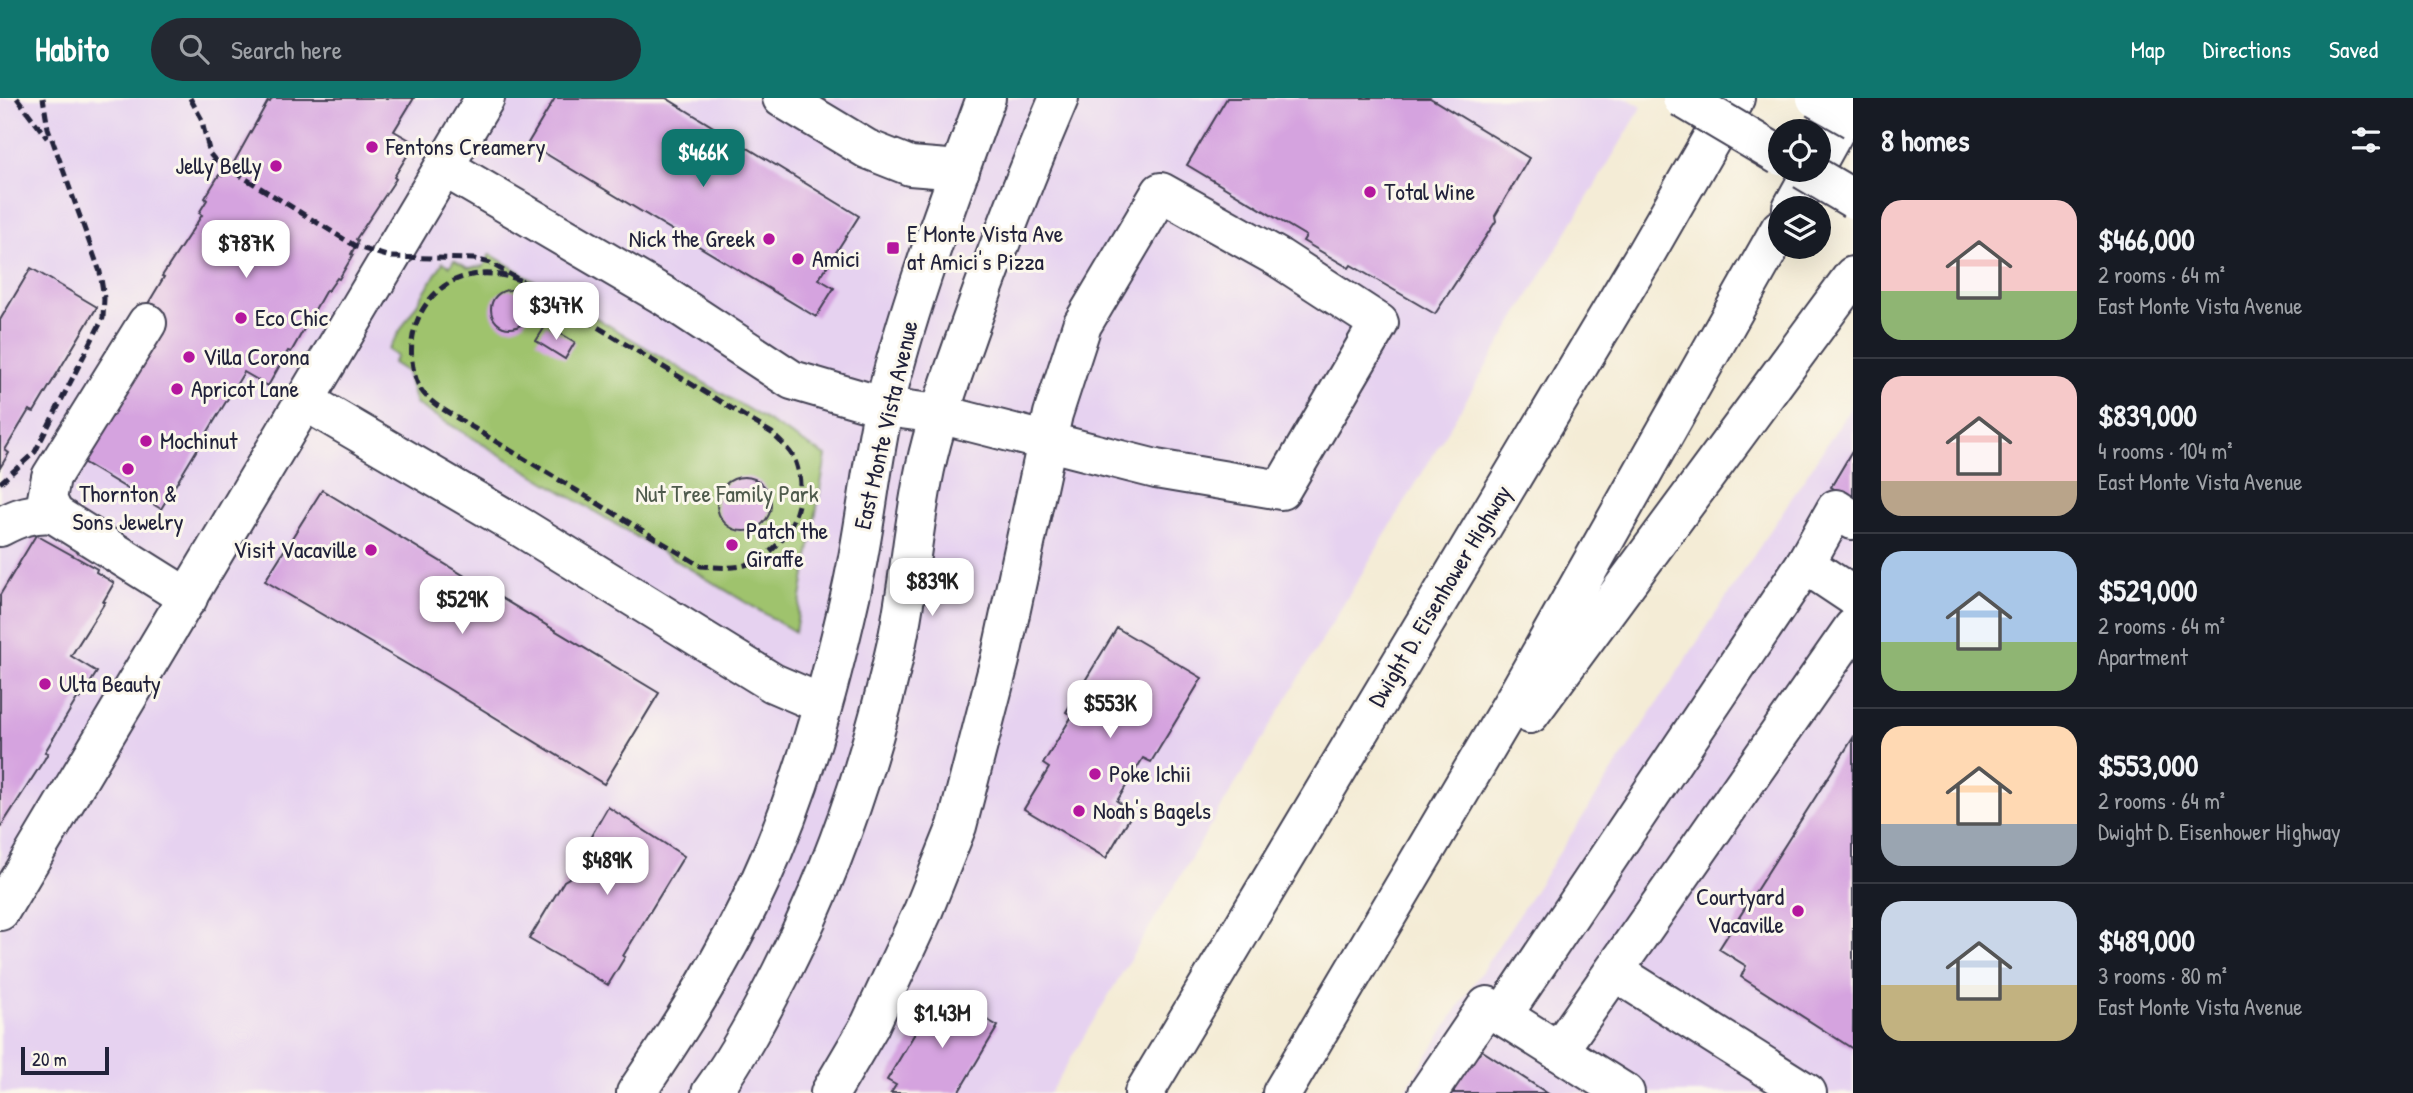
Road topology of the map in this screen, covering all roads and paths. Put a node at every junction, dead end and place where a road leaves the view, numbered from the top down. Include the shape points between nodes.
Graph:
1 (485, 98) edge
2 (782, 98) edge
3 (986, 98) edge
4 (1059, 98) edge
5 (1682, 98) edge
6 (1734, 98) edge
7 (1816, 98) edge
8 (1853, 98) edge
9 (1853, 119) edge
10 (1831, 138) edge
11 (1768, 149) edge
12 (444, 167) junction
13 (960, 170) junction
14 (1824, 182) edge
15 (1853, 199) edge
16 (1768, 250) edge
17 (1853, 276) edge
18 (147, 323) dead end
19 (305, 401) junction
20 (885, 407) junction
21 (939, 414) junction
22 (1048, 441) junction
23 (54, 514) junction
24 (1853, 520) edge
25 (0, 527) edge
26 (1805, 564) junction
27 (1853, 596) edge
28 (188, 598) junction
29 (1853, 628) edge
30 (822, 704) junction
31 (1426, 853) junction
32 (0, 911) edge
33 (1614, 971) junction
34 (1502, 1016) junction
35 (1558, 1051) junction
36 (636, 1093) edge
37 (711, 1093) edge
38 (830, 1093) edge
39 (1144, 1093) edge
40 (1282, 1093) edge
41 (1428, 1093) edge
42 (1625, 1093) edge
43 (1807, 1093) edge

1 - 12 main road
2 - 13 main road via 867,149 911,166
3 - 13 main road, East Monte Vista Avenue
4 - 21 main road, East Monte Vista Avenue via 1021,187
5 - 11 main road, bridge
6 - 39 main road, Dwight D. Eisenhower Highway
7 - 9 main road, bridge
8 - 10 main road
12 - 19 main road
12 - 20 main road via 663,295 792,380
13 - 20 main road, East Monte Vista Avenue via 911,310
14 - 15 main road, bridge
16 - 31 main road
17 - 31 main road
18 - 23 main road via 51,477 47,499
19 - 28 main road
19 - 30 main road via 773,683
20 - 21 main road
20 - 30 main road, East Monte Vista Avenue via 851,595
21 - 22 main road
21 - 37 main road, East Monte Vista Avenue via 925,470 897,642 870,752 842,838 766,1003
22 - 22 main road via 1082,325 1161,192 1279,258 1379,323 1281,490 1156,469
22 - 38 main road via 1000,660 957,826 870,1025
23 - 25 main road via 38,513
23 - 28 main road
24 - 26 main road via 1836,509
26 - 27 main road
26 - 34 main road
28 - 32 main road
29 - 33 main road
30 - 36 main road, East Monte Vista Avenue via 801,779 760,881 686,1018
31 - 40 main road
33 - 35 main road
33 - 43 main road
34 - 35 main road
34 - 41 main road via 1487,1006
35 - 42 main road

